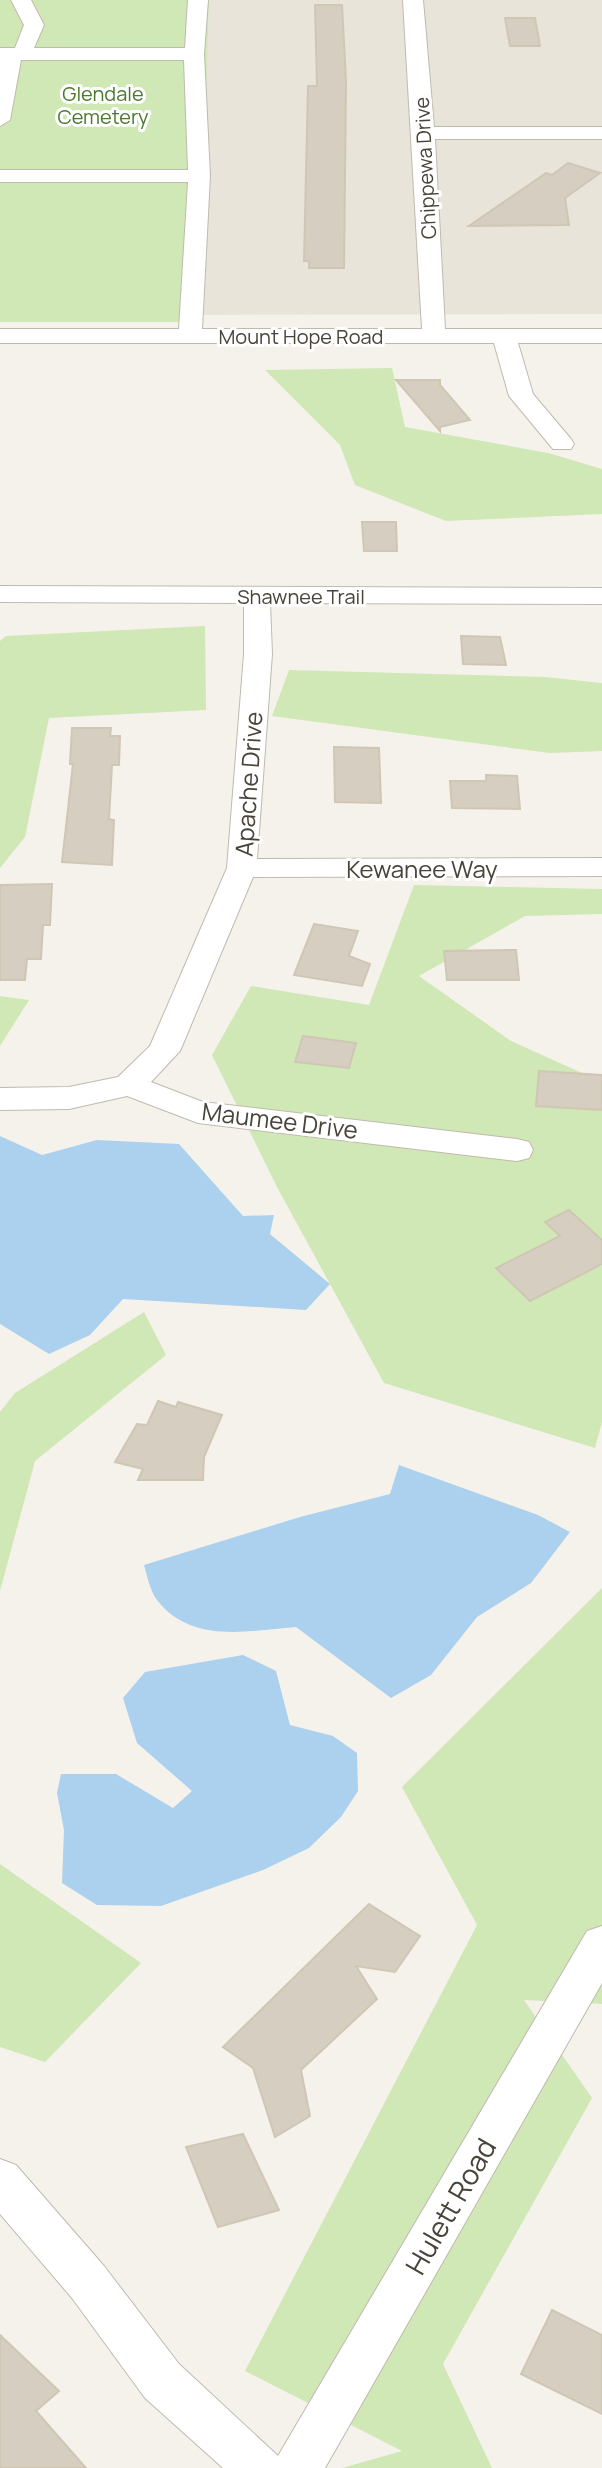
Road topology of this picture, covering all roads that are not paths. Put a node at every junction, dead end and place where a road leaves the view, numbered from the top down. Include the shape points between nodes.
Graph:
1 (198, 0) edge
2 (413, 0) edge
3 (21, 1) edge
4 (2, 12) edge
5 (11, 54) edge
6 (194, 54) junction
7 (0, 120) edge
8 (424, 133) junction
9 (602, 133) edge
10 (0, 176) edge
11 (199, 176) junction
12 (0, 336) edge
13 (190, 336) junction
14 (434, 336) junction
15 (504, 336) junction
16 (602, 336) edge
17 (562, 444) dead end
18 (0, 594) edge
19 (257, 596) junction
20 (602, 596) edge
21 (602, 867) edge
22 (242, 868) junction
23 (129, 1085) junction
24 (0, 1099) edge
25 (517, 1150) dead end
26 (602, 1944) edge
27 (0, 2180) edge
28 (259, 2468) edge
29 (298, 2468) edge

1 - 6 street
2 - 8 street, Chippewa Drive
3 - 4 street
3 - 5 street via 34,25
5 - 6 street
5 - 7 street
6 - 11 street
8 - 9 street
8 - 14 street, Chippewa Drive
10 - 11 street
11 - 13 street
12 - 13 street, Mount Hope Road
13 - 14 street, Mount Hope Road
14 - 15 street, Mount Hope Road
15 - 16 street, Mount Hope Road
15 - 17 street via 521,396
18 - 19 street, Shawnee Trail
19 - 20 street, Shawnee Trail
19 - 22 street, Apache Drive via 258,654
21 - 22 street, Kewanee Way
22 - 23 street, Apache Drive via 164,1051
23 - 24 street via 69,1098
23 - 25 street, Maumee Drive via 198,1112
26 - 29 street, Hulett Road
27 - 28 street via 88,2282 162,2381

